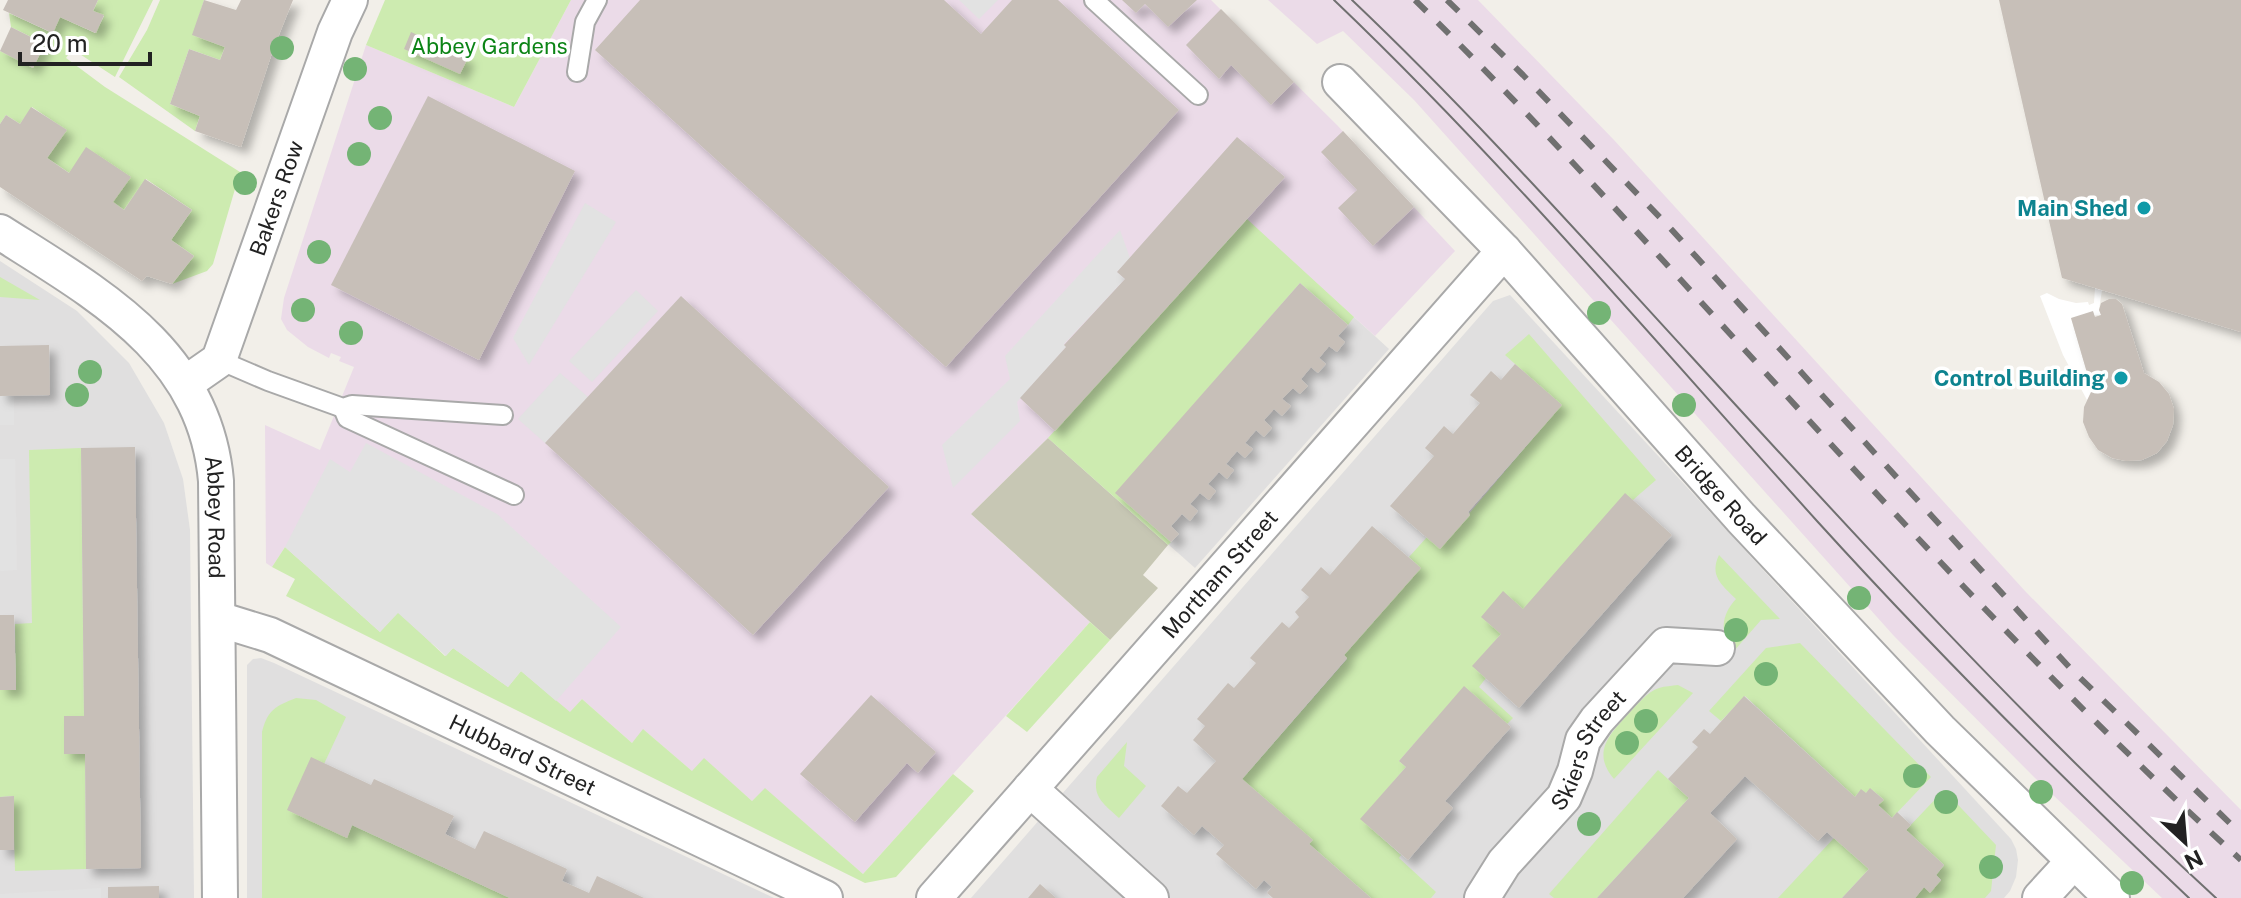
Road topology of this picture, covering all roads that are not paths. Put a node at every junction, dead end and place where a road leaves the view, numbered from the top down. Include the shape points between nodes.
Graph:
1 (350, 0) edge
2 (597, 0) edge
3 (1094, 0) edge
4 (577, 72) dead end
5 (1340, 82) dead end
6 (1198, 95) dead end
7 (0, 232) edge
8 (1504, 251) junction
9 (219, 360) junction
10 (186, 383) junction
11 (343, 408) junction
12 (503, 415) dead end
13 (514, 495) dead end
14 (218, 619) junction
15 (1717, 648) dead end
16 (1030, 789) junction
17 (2073, 862) junction
18 (220, 898) edge
19 (825, 898) edge
20 (934, 898) edge
21 (1151, 898) edge
22 (1482, 898) edge
23 (2040, 898) edge
24 (2112, 898) edge

1 - 9 street, Bakers Row
2 - 4 lane via 585,22
3 - 6 lane
5 - 8 street, Bridge Road
7 - 10 street, Abbey Road via 119,311 154,341
8 - 16 street, Mortham Street
8 - 17 street, Bridge Road via 1741,518 1940,730
9 - 10 street
9 - 11 lane
10 - 14 street, Abbey Road via 214,453
11 - 12 lane
11 - 13 lane via 347,418
14 - 18 street, Abbey Road
14 - 19 street, Hubbard Street via 270,635
15 - 22 street, Skiers Street via 1666,645 1597,720 1583,740 1564,797 1504,863
16 - 20 street, Mortham Street
16 - 21 street
17 - 23 street
17 - 24 street, Bridge Road

